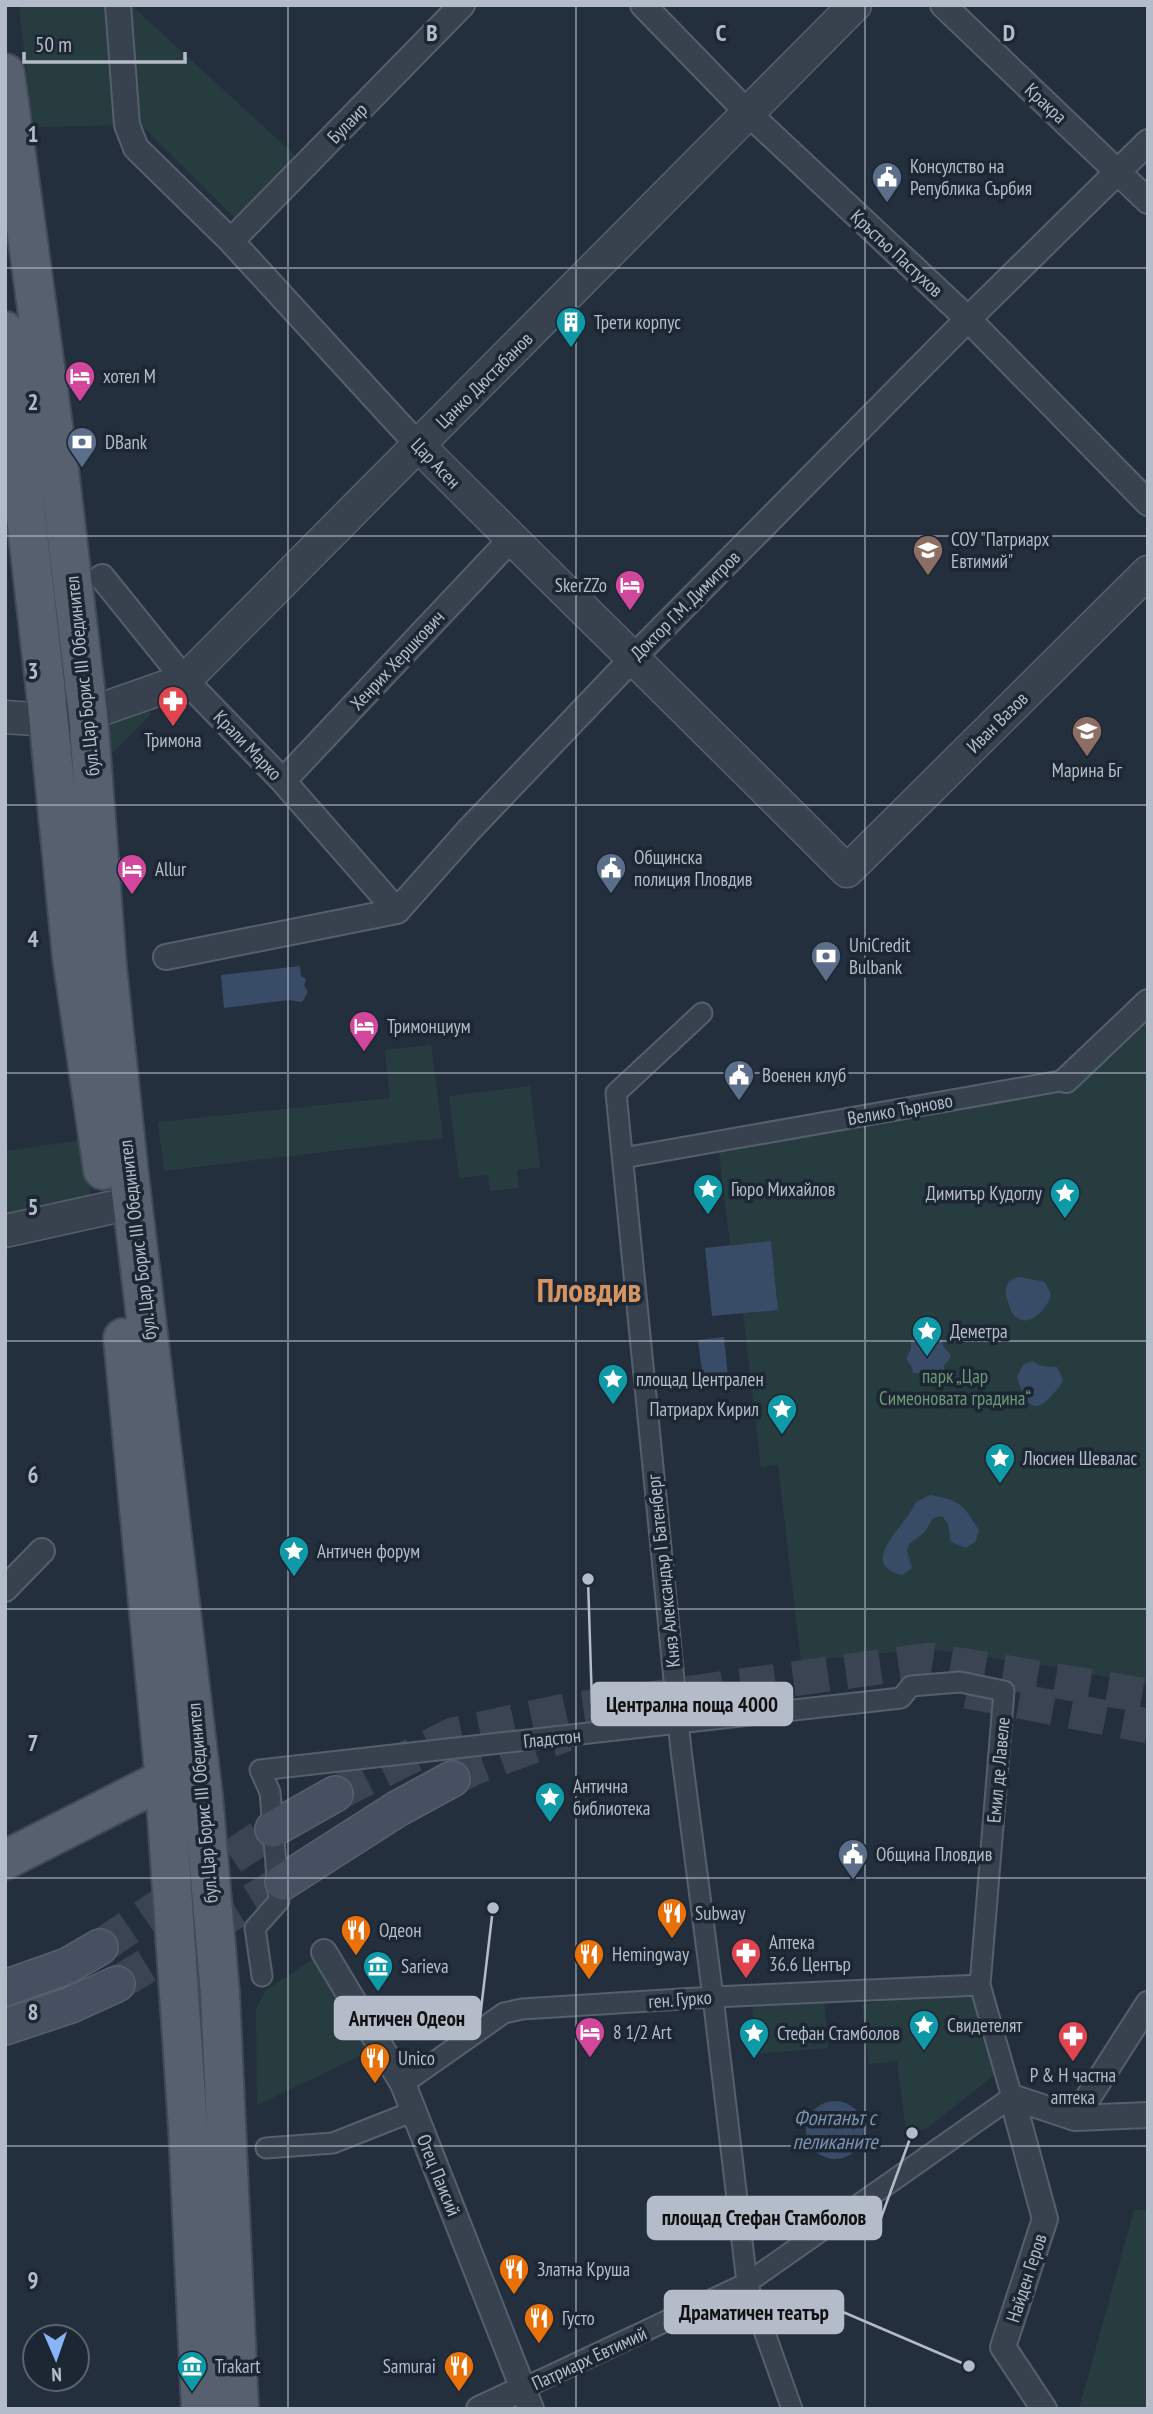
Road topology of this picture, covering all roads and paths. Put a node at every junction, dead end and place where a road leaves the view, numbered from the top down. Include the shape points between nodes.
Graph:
1 (118, 5) edge
2 (462, 5) edge
3 (643, 5) edge
4 (855, 5) edge
5 (943, 5) edge
6 (5, 73) edge
7 (748, 113) junction
8 (1148, 142) edge
9 (1119, 172) junction
10 (1148, 201) edge
11 (231, 241) junction
12 (968, 319) junction
13 (5, 331) edge
14 (419, 446) junction
15 (1148, 503) edge
16 (511, 539) junction
17 (1148, 572) edge
18 (102, 577) dead end
19 (634, 657) junction
20 (185, 680) junction
21 (88, 714) junction
22 (5, 717) edge
23 (49, 720) junction
24 (283, 781) junction
25 (847, 871) joint
26 (397, 911) junction
27 (166, 957) dead end
28 (1148, 1002) edge
29 (702, 1013) dead end
30 (1066, 1080) joint
31 (623, 1158) junction
32 (109, 1208) junction
33 (5, 1231) edge
34 (42, 1551) dead end
35 (5, 1589) edge
36 (1004, 1691) joint
37 (678, 1724) junction
38 (164, 1779) junction
39 (452, 1779) tunnel mouth
40 (335, 1794) tunnel mouth
41 (203, 1796) junction
42 (273, 1829) tunnel mouth
43 (5, 1860) edge
44 (283, 1882) tunnel mouth
45 (100, 1947) tunnel mouth
46 (324, 1952) dead end
47 (262, 1976) dead end
48 (117, 1984) tunnel mouth
49 (980, 1985) junction
50 (5, 1988) edge
51 (713, 1997) junction
52 (1148, 2004) edge
53 (5, 2027) edge
54 (403, 2084) junction
55 (1012, 2096) junction
56 (414, 2111) junction
57 (1148, 2115) edge
58 (1075, 2118) junction
59 (266, 2148) dead end
60 (747, 2283) junction
61 (528, 2398) edge
62 (201, 2409) edge
63 (239, 2409) edge
64 (479, 2409) edge
65 (792, 2409) edge
66 (1044, 2409) edge

1 - 11 street, Цар Асен via 130,136 136,148
2 - 11 street, Булаир
3 - 7 street, Кръстьо Пастухов
4 - 7 street, Цанко Дюстабанов
5 - 9 street, Кракра
6 - 21 main road, бул. Цар Борис III Обединител
7 - 12 street, Кръстьо Пастухов
7 - 14 street, Цанко Дюстабанов
8 - 9 street, Доктор Г.М. Димитров
9 - 10 street, Кракра
9 - 12 street, Доктор Г.М. Димитров
11 - 14 street, Цар Асен
12 - 15 street, Кръстьо Пастухов
12 - 19 street, Доктор Г.М. Димитров
13 - 23 main road, бул. Цар Борис III Обединител
14 - 16 street, Цар Асен
14 - 20 street, Цанко Дюстабанов
16 - 19 street, Цар Асен
16 - 24 street, Хенрих Хершкович
17 - 25 street, Иван Вазов
18 - 20 street, Крали Марко
19 - 25 street, Цар Асен
19 - 26 street, Доктор Г.М. Димитров
20 - 21 street, Цанко Дюстабанов
20 - 24 street, Крали Марко
21 - 23 street, Цанко Дюстабанов
21 - 41 main road, бул. Цар Борис III Обединител via 126,1148
22 - 23 street, Цанко Дюстабанов
23 - 32 main road, бул. Цар Борис III Обединител via 72,957
24 - 26 street, Крали Марко
26 - 27 street
28 - 30 street, Велико Търново
29 - 31 street, Княз Александър I Батенберг via 616,1093
30 - 31 street, Велико Търново
31 - 37 street, Княз Александър I Батенберг
32 - 33 street
32 - 38 main road, бул. Цар Борис III Обединител
34 - 35 street
36 - 37 street, Гладстон via 960,1682 911,1686 901,1698
36 - 49 street, Емил де Лавеле
37 - 47 street, Гладстон via 260,1770 270,1792 279,1901 255,1928
37 - 51 street, Княз Александър I Батенберг
38 - 41 main road via 183,1778
38 - 43 main road
38 - 62 main road, бул. Цар Борис III Обединител via 188,2127
39 - 44 main road
40 - 42 main road
41 - 63 main road, бул. Цар Борис III Обединител via 220,1994
45 - 50 main road via 67,1966
46 - 54 street, Отец Паисий
48 - 53 main road
49 - 51 street, ген. Гурко
49 - 55 street, Емил де Лавеле
51 - 54 street, ген. Гурко via 522,2009 504,2014
51 - 60 street, Княз Александър I Батенберг
52 - 58 street
54 - 56 street, Отец Паисий
55 - 58 street
55 - 60 street, Патриарх Евтимий
55 - 66 street, Найден Геров via 1045,2219 1003,2347
56 - 59 street via 333,2143
56 - 61 street, Отец Паисий
57 - 58 street
60 - 61 street, Патриарх Евтимий
60 - 65 street, Княз Александър I Батенберг
61 - 64 street, Патриарх Евтимий

